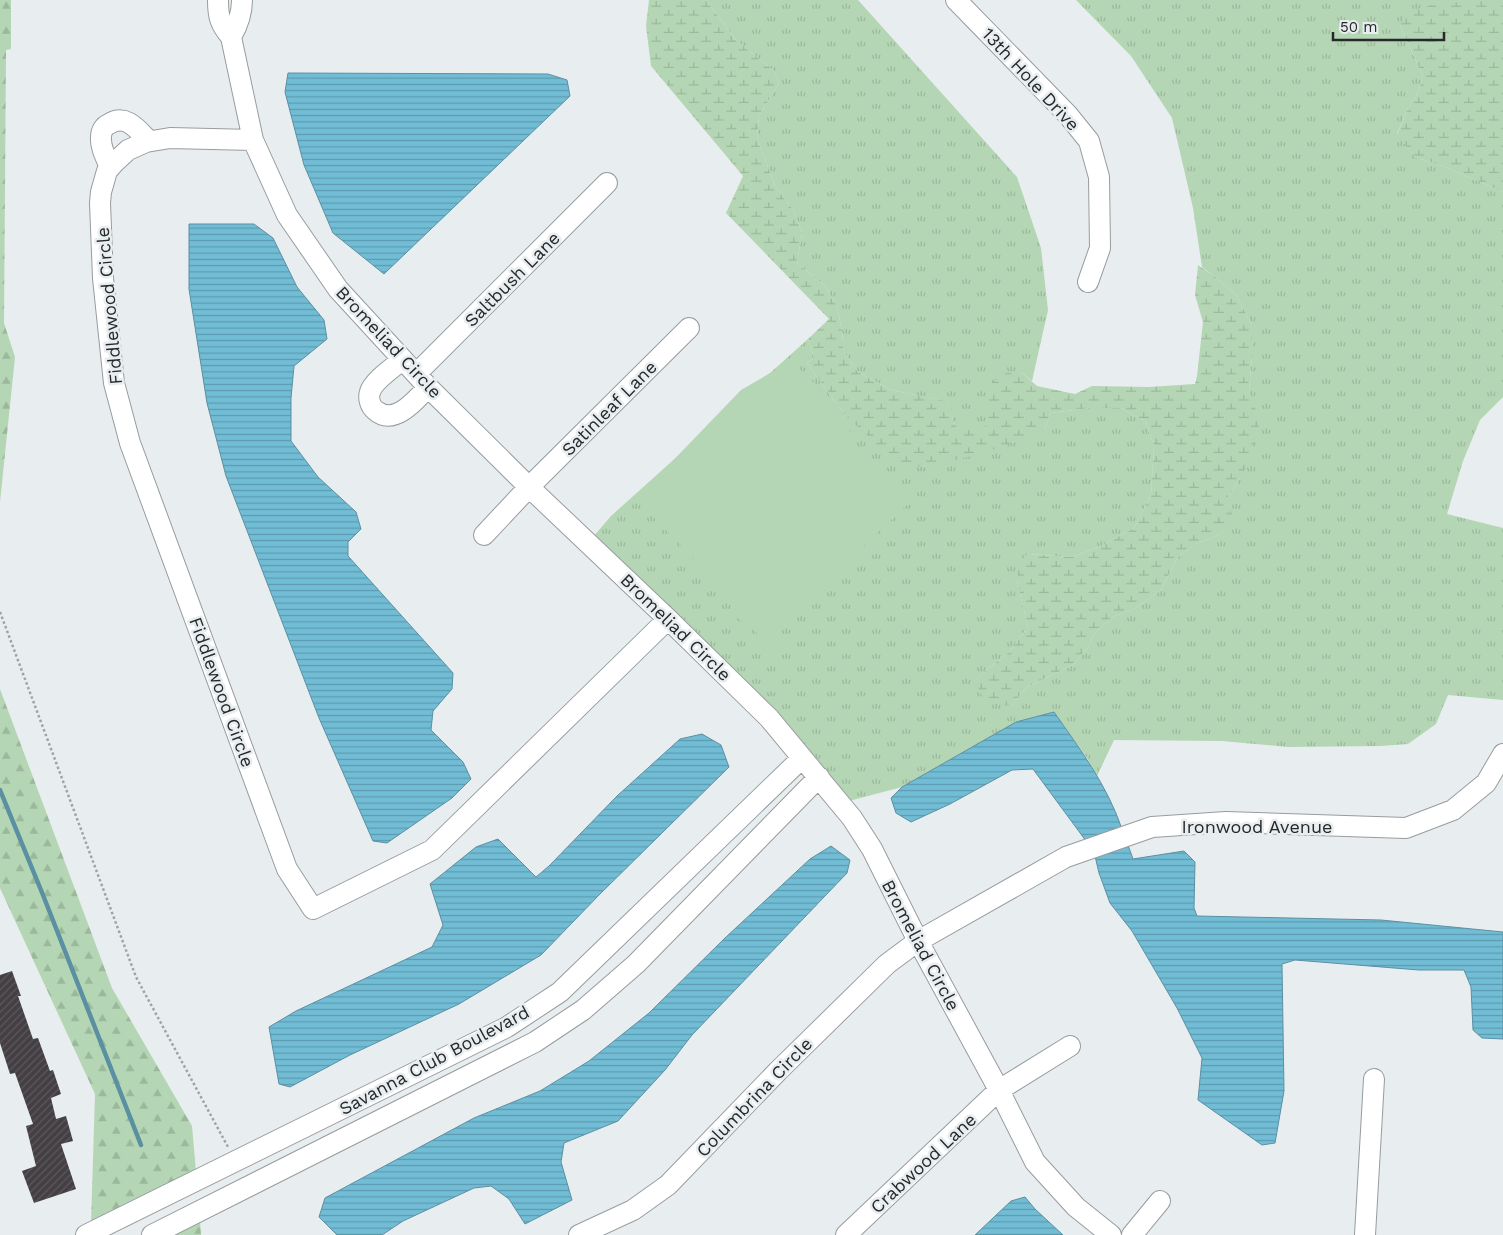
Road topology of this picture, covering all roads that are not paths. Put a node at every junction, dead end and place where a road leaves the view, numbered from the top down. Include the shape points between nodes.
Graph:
1 (218, 0) edge
2 (242, 0) edge
3 (956, 0) edge
4 (231, 37) junction
5 (254, 140) junction
6 (148, 141) junction
7 (110, 167) junction
8 (608, 184) dead end
9 (1088, 282) dead end
10 (689, 328) dead end
11 (402, 360) junction
12 (422, 380) junction
13 (529, 487) junction
14 (484, 535) dead end
15 (668, 619) junction
16 (1503, 754) edge
17 (802, 758) junction
18 (819, 777) junction
19 (918, 942) junction
20 (1070, 1046) dead end
21 (1374, 1079) dead end
22 (999, 1090) junction
23 (1160, 1201) dead end
24 (86, 1235) edge
25 (152, 1235) edge
26 (579, 1235) edge
27 (846, 1235) edge
28 (1111, 1235) edge
29 (1132, 1235) edge
30 (1365, 1235) edge

1 - 4 street, Bromeliad Circle via 222,26
2 - 4 street via 238,25
3 - 9 street, 13th Hole Drive via 1068,115 1089,141 1098,177 1100,248
4 - 5 street, Bromeliad Circle
5 - 6 street, Fiddlewood Circle via 170,138
5 - 11 street, Bromeliad Circle via 287,215 338,289
6 - 7 street, Fiddlewood Circle via 128,150
6 - 7 street via 138,128 127,121 109,123 100,138
7 - 15 street, Fiddlewood Circle via 100,203 103,278 114,383 130,443 287,869 313,908 432,850
8 - 12 street, Saltbush Lane
10 - 13 street, Satinleaf Lane
11 - 12 street, Bromeliad Circle
11 - 12 street, Saltbush Lane via 370,392 371,407 387,415 403,411
12 - 13 street, Bromeliad Circle
13 - 14 street, Satinleaf Lane
13 - 15 street, Bromeliad Circle
15 - 17 street, Bromeliad Circle via 769,718
16 - 19 street, Ironwood Avenue via 1486,783 1453,810 1406,828 1226,822 1152,827 1066,857
17 - 18 street, Bromeliad Circle
17 - 24 street, Savanna Club Boulevard via 560,992 507,1026
18 - 19 street, Bromeliad Circle via 872,849
18 - 25 street, Savanna Club Boulevard via 636,964 583,1010 535,1042
19 - 22 street, Bromeliad Circle
19 - 26 street, Columbrina Circle via 880,970 668,1185 633,1210
20 - 22 street, Crabwood Lane
21 - 30 street
22 - 27 street, Crabwood Lane
22 - 28 street, Bromeliad Circle via 1035,1162 1076,1208
23 - 29 street

